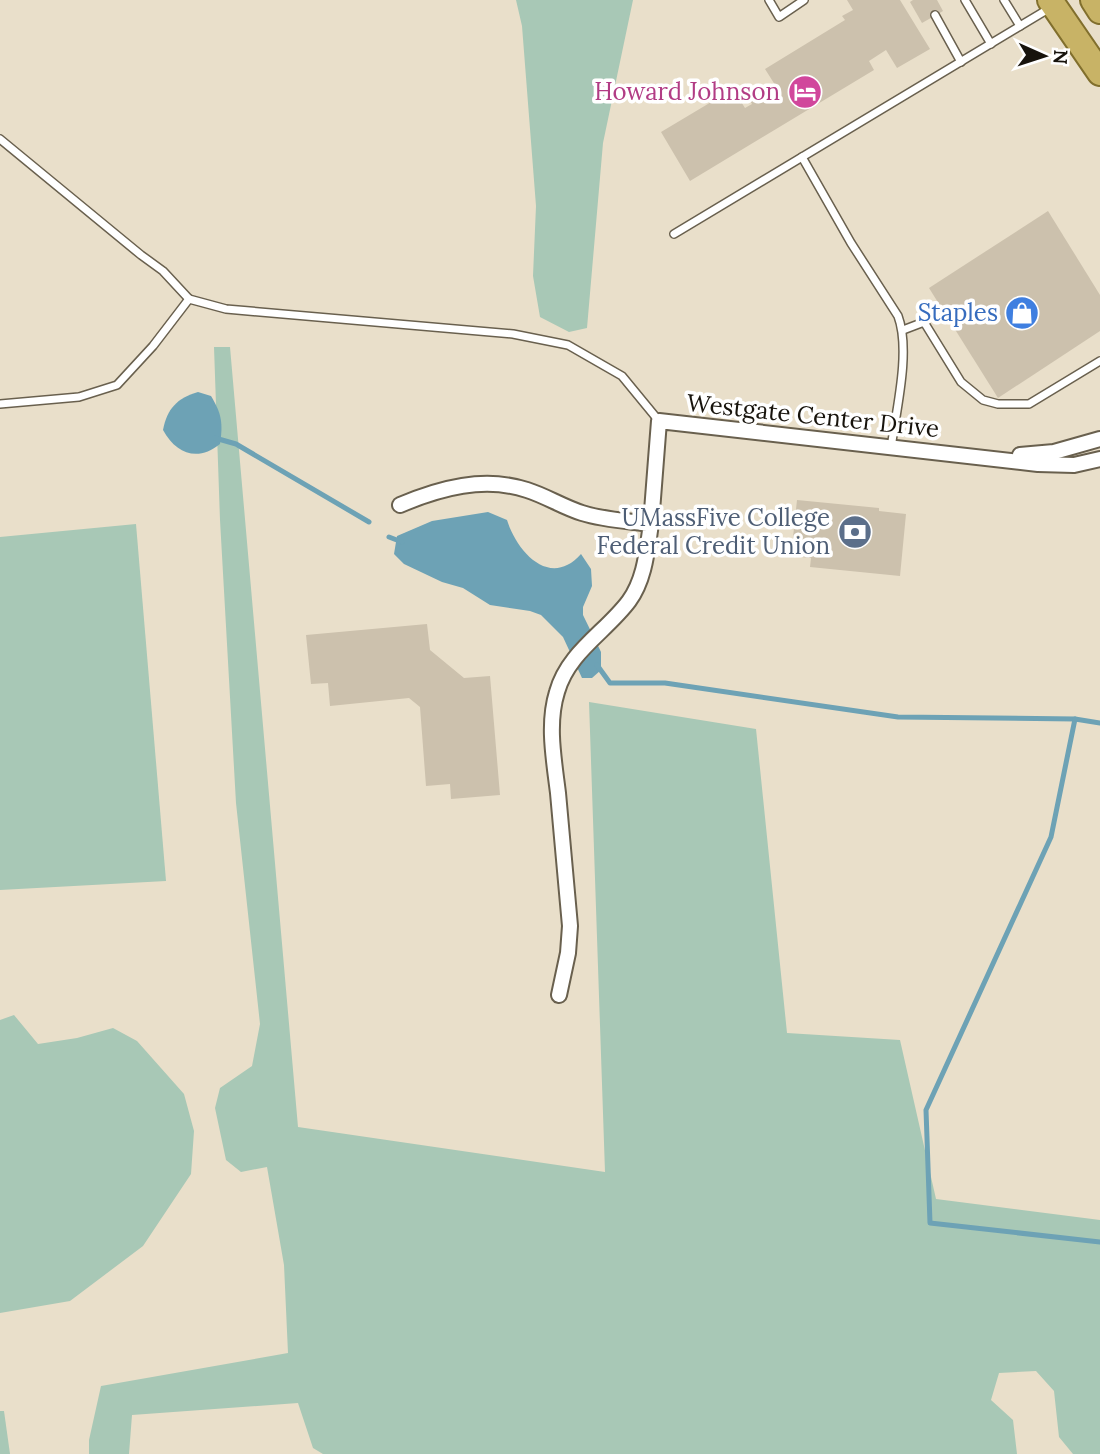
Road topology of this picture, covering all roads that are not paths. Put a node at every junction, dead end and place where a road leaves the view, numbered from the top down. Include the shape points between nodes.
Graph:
1 (769, 0) edge
2 (804, 0) edge
3 (965, 0) edge
4 (1004, 0) edge
5 (1093, 0) edge
6 (1052, 3) edge
7 (1100, 11) edge
8 (935, 15) dead end
9 (1020, 26) junction
10 (991, 44) junction
11 (961, 62) junction
12 (1100, 73) edge
13 (0, 139) edge
14 (802, 157) junction
15 (674, 234) dead end
16 (189, 299) junction
17 (903, 330) junction
18 (1100, 361) edge
19 (0, 404) edge
20 (659, 421) junction
21 (1100, 439) edge
22 (891, 449) junction
23 (980, 457) junction
24 (1100, 459) edge
25 (400, 505) dead end
26 (651, 524) junction
27 (559, 995) dead end

1 - 2 lane via 779,17
3 - 10 lane
4 - 9 lane
5 - 7 highway
6 - 9 lane
6 - 12 highway
8 - 11 lane
9 - 10 lane
10 - 11 lane
11 - 14 lane
13 - 16 lane via 163,271
14 - 15 lane
14 - 17 lane
16 - 19 lane via 117,384 79,397
16 - 20 lane via 226,309 513,334 568,345 622,376
17 - 18 lane via 924,322 961,382 983,400 998,404 1029,404
17 - 22 lane
20 - 22 street, Westgate Center Drive
20 - 26 street, Westgate Center Drive
21 - 23 street, Westgate Center Drive via 1054,452
22 - 23 street, Westgate Center Drive
23 - 24 street, Westgate Center Drive via 1074,465
25 - 26 street via 443,489 498,485 526,490 582,513
26 - 27 street, Westgate Center Drive via 646,559 631,599 585,645 557,690 552,732 570,926

